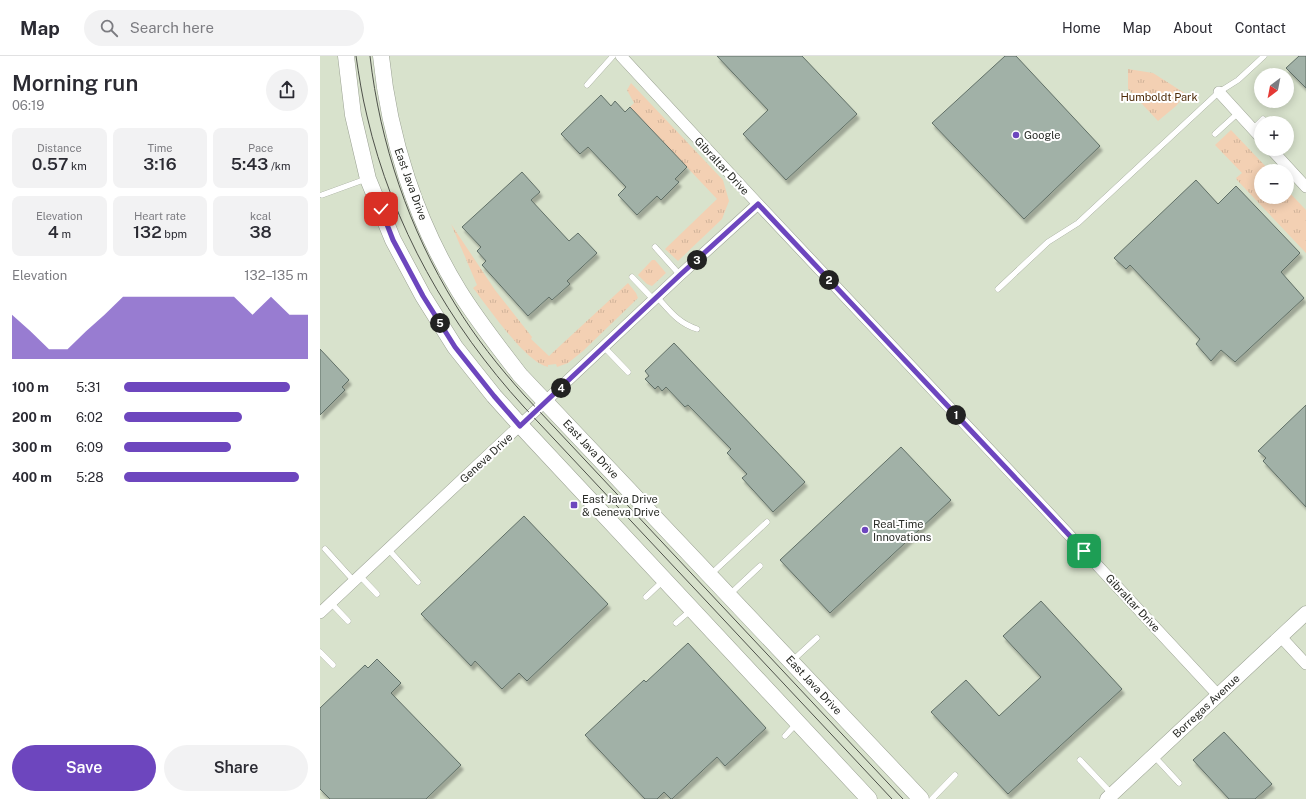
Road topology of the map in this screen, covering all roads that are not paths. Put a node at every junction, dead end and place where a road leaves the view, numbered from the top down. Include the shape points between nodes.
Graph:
1 (346, 56) edge
2 (381, 56) edge
3 (613, 56) edge
4 (621, 56) edge
5 (1264, 56) edge
6 (587, 85) dead end
7 (1219, 92) junction
8 (1238, 113) junction
9 (1253, 129) edge
10 (1215, 134) dead end
11 (1277, 156) edge
12 (368, 178) junction
13 (1306, 187) edge
14 (322, 195) dead end
15 (758, 204) junction
16 (655, 247) dead end
17 (680, 275) junction
18 (632, 277) dead end
19 (998, 289) dead end
20 (655, 299) junction
21 (697, 329) dead end
22 (604, 347) junction
23 (628, 372) dead end
24 (546, 402) junction
25 (520, 426) junction
26 (767, 522) dead end
27 (325, 549) dead end
28 (388, 549) junction
29 (760, 566) dead end
30 (710, 575) junction
31 (357, 578) junction
32 (664, 580) junction
33 (418, 582) dead end
34 (377, 594) dead end
35 (729, 596) junction
36 (646, 597) dead end
37 (331, 603) junction
38 (691, 609) junction
39 (320, 613) edge
40 (1306, 614) edge
41 (348, 621) dead end
42 (676, 623) dead end
43 (1281, 637) junction
44 (816, 638) dead end
45 (320, 652) edge
46 (792, 662) junction
47 (1306, 664) edge
48 (333, 665) dead end
49 (1218, 695) junction
50 (798, 723) junction
51 (785, 736) dead end
52 (1153, 755) junction
53 (1080, 760) dead end
54 (955, 775) dead end
55 (1179, 783) dead end
56 (1110, 797) edge
57 (869, 799) edge
58 (921, 799) edge
59 (932, 799) edge

1 - 12 main road via 353,115
2 - 24 main road, East Java Drive via 383,81 394,136 411,189 433,241 459,290 490,337 520,375
3 - 6 lane
4 - 15 street, Gibraltar Drive
5 - 7 lane via 1238,80
7 - 8 street
7 - 19 lane via 1078,223 1048,242
8 - 9 street
8 - 10 lane
11 - 13 street
12 - 14 lane
12 - 25 main road via 393,240 423,296 455,347
15 - 17 street, Geneva Drive
15 - 49 street, Gibraltar Drive
16 - 17 lane
17 - 20 street, Geneva Drive
18 - 20 lane
20 - 21 lane via 680,322
20 - 22 street, Geneva Drive
22 - 23 lane
22 - 24 street, Geneva Drive
24 - 25 street, Geneva Drive
24 - 30 main road, East Java Drive
25 - 28 street, Geneva Drive
25 - 32 main road
26 - 30 lane
27 - 31 lane
28 - 31 street, Geneva Drive
28 - 33 lane
29 - 35 lane
30 - 35 main road, East Java Drive
31 - 34 lane
31 - 37 street, Geneva Drive
32 - 36 lane
32 - 38 main road
35 - 46 main road, East Java Drive
37 - 39 street, Geneva Drive
37 - 41 lane
38 - 42 lane
38 - 50 main road
40 - 43 street, Borregas Avenue
43 - 47 street
43 - 49 street, Borregas Avenue
44 - 46 lane
45 - 48 lane
46 - 58 main road, East Java Drive
49 - 52 street, Borregas Avenue
50 - 51 lane
50 - 57 main road
52 - 55 lane
52 - 56 street, Borregas Avenue
53 - 56 lane
54 - 59 lane

